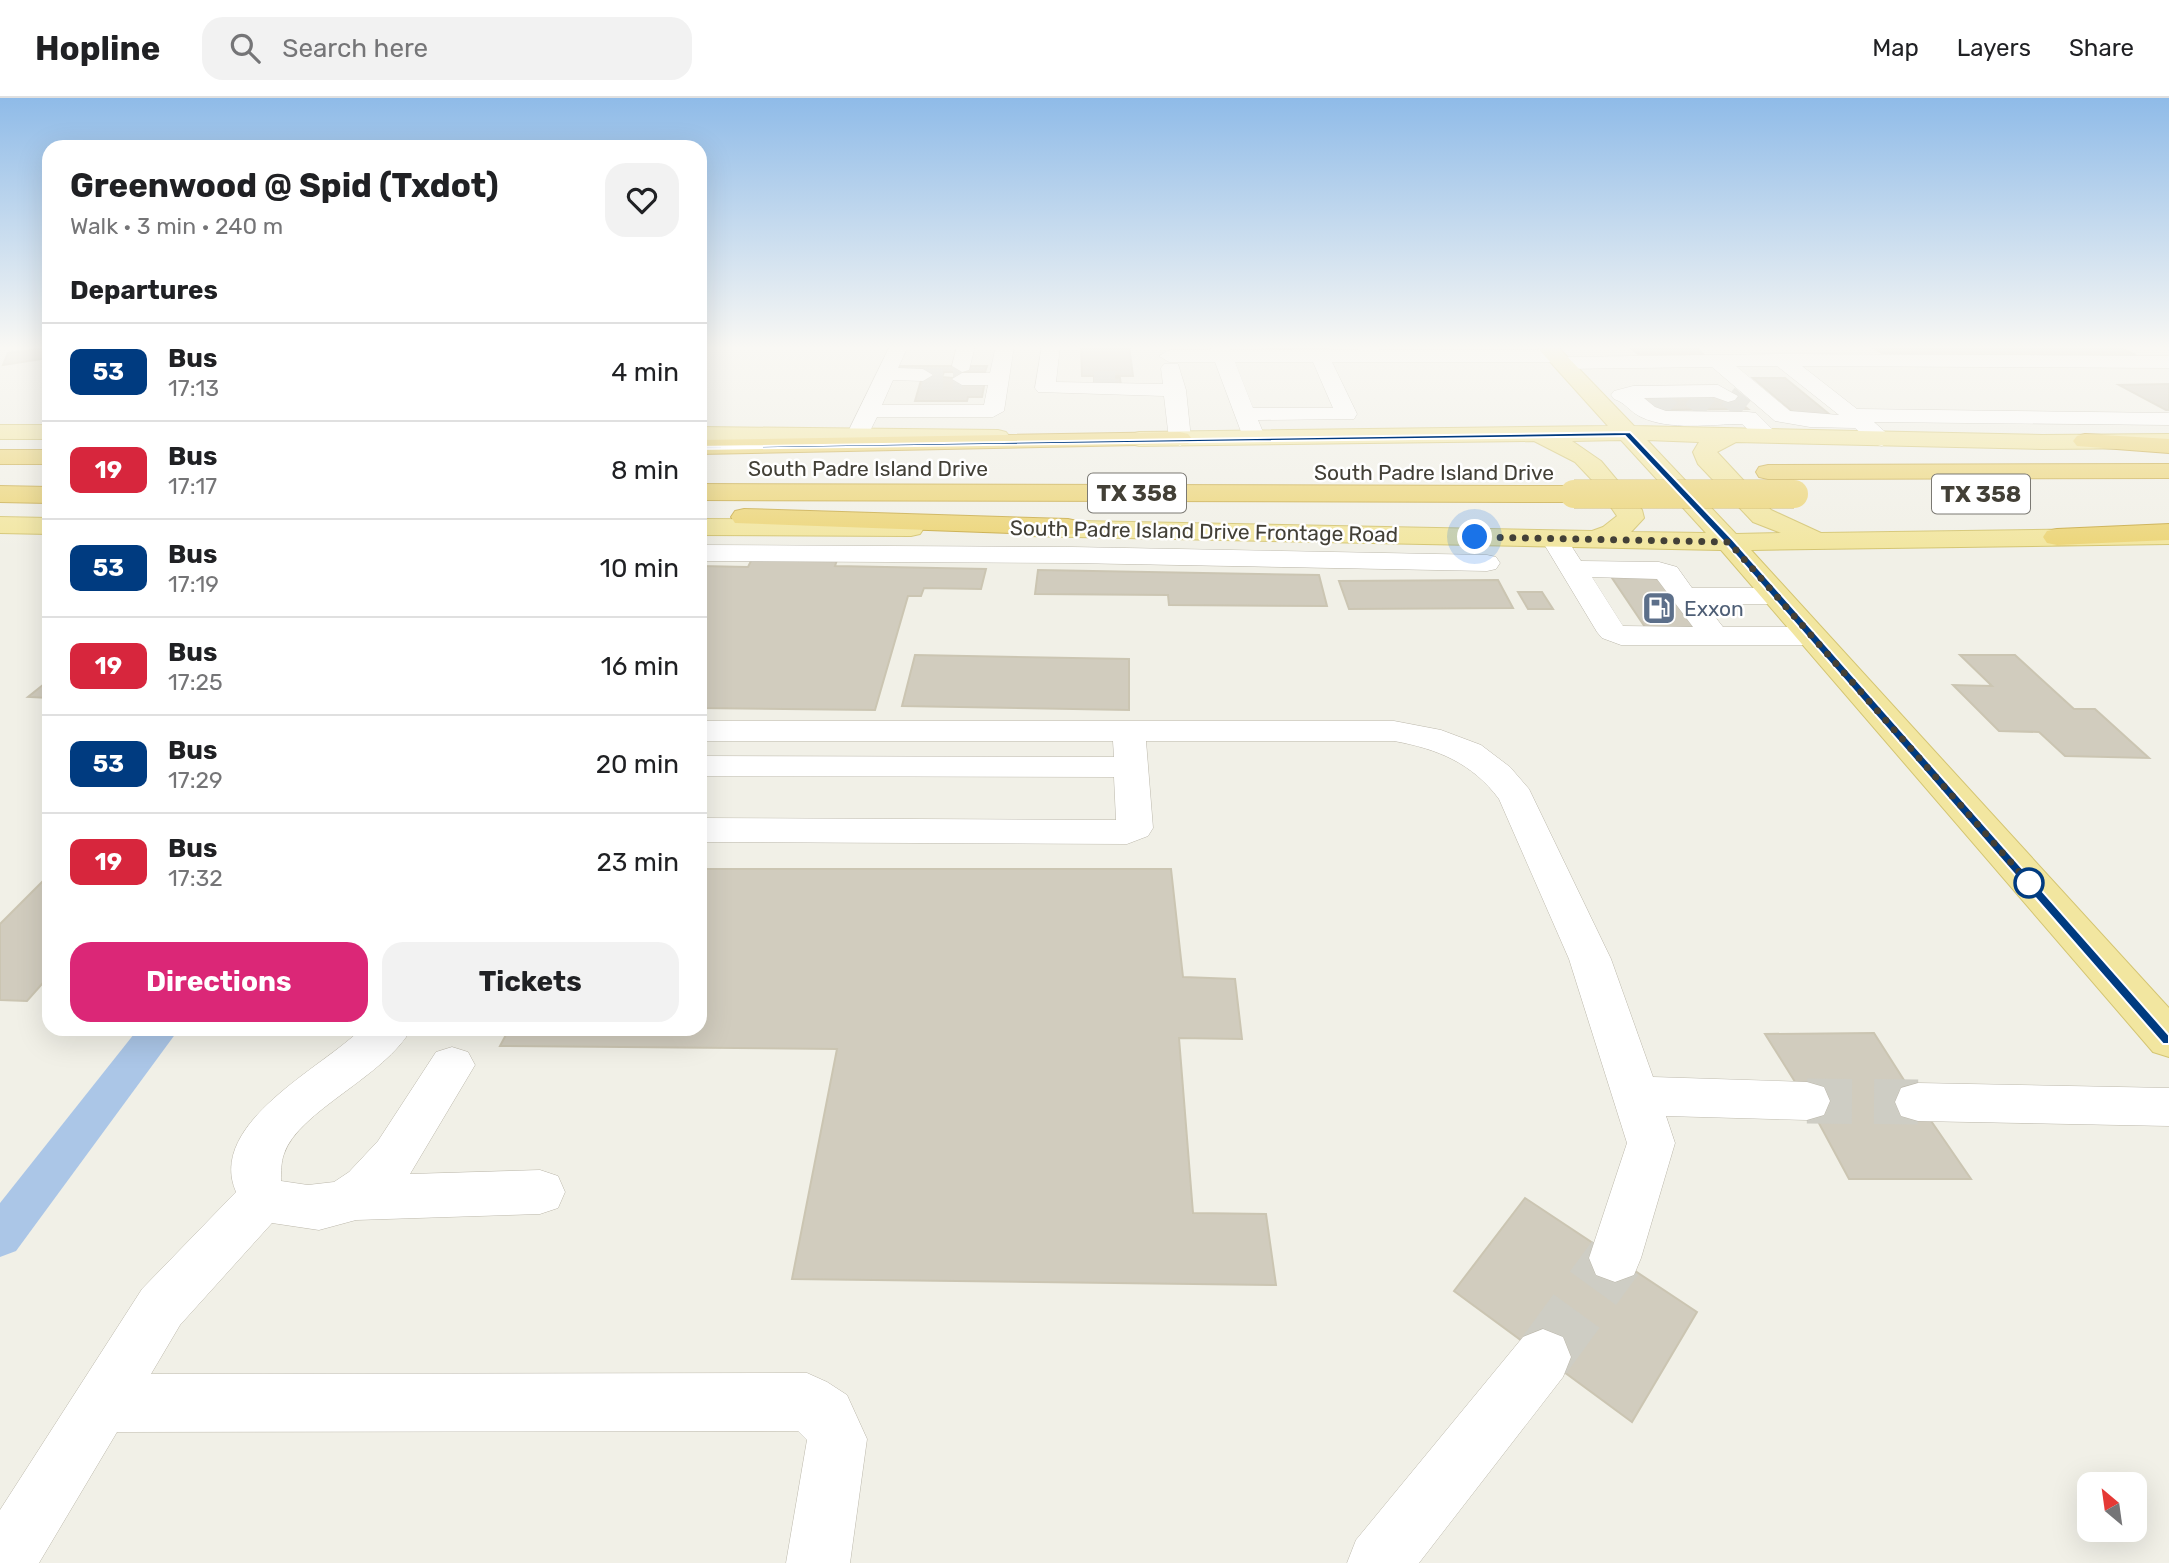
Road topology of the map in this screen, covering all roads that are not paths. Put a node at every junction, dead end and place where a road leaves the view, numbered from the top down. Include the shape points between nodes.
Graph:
1 (867, 414) edge
2 (1178, 414) edge
3 (1245, 414) edge
4 (1609, 414) edge
5 (1656, 414) tunnel mouth
6 (1685, 414) tunnel mouth
7 (1701, 414) edge
8 (1717, 414) edge
9 (1726, 414) tunnel mouth
10 (1786, 414) edge
11 (1850, 414) edge
12 (1783, 416) joint
13 (2028, 417) junction
14 (1856, 419) junction
15 (2169, 419) edge
16 (0, 432) edge
17 (42, 432) edge
18 (1520, 433) junction
19 (1627, 433) junction
20 (707, 434) edge
21 (858, 435) junction
22 (1255, 438) junction
23 (1180, 439) junction
24 (1882, 439) junction
25 (2077, 441) junction
26 (2169, 443) edge
27 (707, 447) edge
28 (0, 459) edge
29 (42, 459) edge
30 (707, 466) edge
31 (880, 468) dead end
32 (1074, 469) dead end
33 (2169, 471) edge
34 (42, 489) edge
35 (0, 492) edge
36 (707, 492) edge
37 (2169, 493) edge
38 (42, 495) edge
39 (707, 516) edge
40 (0, 525) edge
41 (42, 526) edge
42 (707, 527) edge
43 (893, 527) junction
44 (1071, 527) junction
45 (1017, 528) junction
46 (1316, 533) junction
47 (2169, 534) edge
48 (1555, 538) junction
49 (1595, 540) junction
50 (1830, 541) junction
51 (1729, 542) junction
52 (707, 553) edge
53 (884, 554) junction
54 (1013, 555) junction
55 (1072, 555) junction
56 (1321, 560) junction
57 (1487, 563) dead end
58 (1572, 569) junction
59 (1684, 596) junction
60 (1776, 596) junction
61 (1715, 636) junction
62 (1811, 636) junction
63 (707, 731) edge
64 (1130, 749) junction
65 (707, 766) edge
66 (707, 830) edge
67 (2152, 1004) edge
68 (380, 1036) edge
69 (2169, 1040) edge
70 (452, 1065) dead end
71 (1636, 1096) junction
72 (1807, 1101) tunnel mouth
73 (1918, 1102) tunnel mouth
74 (2169, 1107) edge
75 (540, 1192) dead end
76 (263, 1198) junction
77 (352, 1198) junction
78 (1615, 1258) tunnel mouth
79 (1543, 1357) tunnel mouth
80 (102, 1403) junction
81 (3, 1563) edge
82 (818, 1563) edge
83 (1380, 1563) edge

1 - 21 lane
2 - 23 lane
3 - 22 lane
4 - 19 main road
5 - 6 lane
7 - 19 main road
8 - 50 main road via 1706,459 1762,516
9 - 24 main road via 1769,437
10 - 12 lane
11 - 14 lane
12 - 14 lane via 1810,421
13 - 14 lane
13 - 15 lane
13 - 25 lane
14 - 24 lane
16 - 17 main road
18 - 19 main road
18 - 22 main road
18 - 49 main road via 1564,444 1584,455 1629,510 1632,518 1625,526
19 - 51 main road
20 - 21 main road
21 - 23 main road
22 - 23 main road
23 - 27 highway
24 - 25 main road
25 - 26 highway
28 - 29 highway
30 - 31 highway, South Padre Island Drive
32 - 33 highway, South Padre Island Drive / TX 358
34 - 35 highway
35 - 38 highway
36 - 37 highway, South Padre Island Drive / TX 358, bridge
39 - 44 highway
40 - 41 main road
42 - 43 main road, South Padre Island Drive Frontage Road
43 - 45 main road, South Padre Island Drive Frontage Road
43 - 53 lane
44 - 45 main road, South Padre Island Drive Frontage Road
44 - 46 main road, South Padre Island Drive Frontage Road
44 - 55 lane
45 - 54 lane
46 - 48 main road, South Padre Island Drive Frontage Road
46 - 56 lane
47 - 50 main road, South Padre Island Drive Frontage Road
48 - 49 main road, South Padre Island Drive Frontage Road
48 - 58 lane
49 - 51 main road, South Padre Island Drive Frontage Road
50 - 51 main road, South Padre Island Drive Frontage Road
51 - 60 main road
52 - 53 lane
53 - 54 lane
54 - 55 lane
55 - 56 lane
56 - 57 lane
58 - 59 lane via 1659,570 1667,573
58 - 61 lane via 1612,632 1621,636
59 - 60 lane
59 - 61 lane
60 - 62 main road
61 - 62 lane
62 - 67 main road
63 - 64 lane
64 - 65 lane
64 - 66 lane via 1135,828 1127,832
64 - 71 lane via 1394,731 1429,737 1469,752 1498,774 1517,797 1590,959
67 - 69 main road
68 - 76 lane via 271,1132 258,1156 256,1178
70 - 77 lane via 402,1147
71 - 72 lane
71 - 78 lane via 1651,1143
73 - 74 lane
75 - 77 lane
76 - 77 lane via 291,1207 324,1207
76 - 80 lane via 161,1307
79 - 83 lane
80 - 81 lane
80 - 82 lane via 807,1402 826,1416 837,1439

